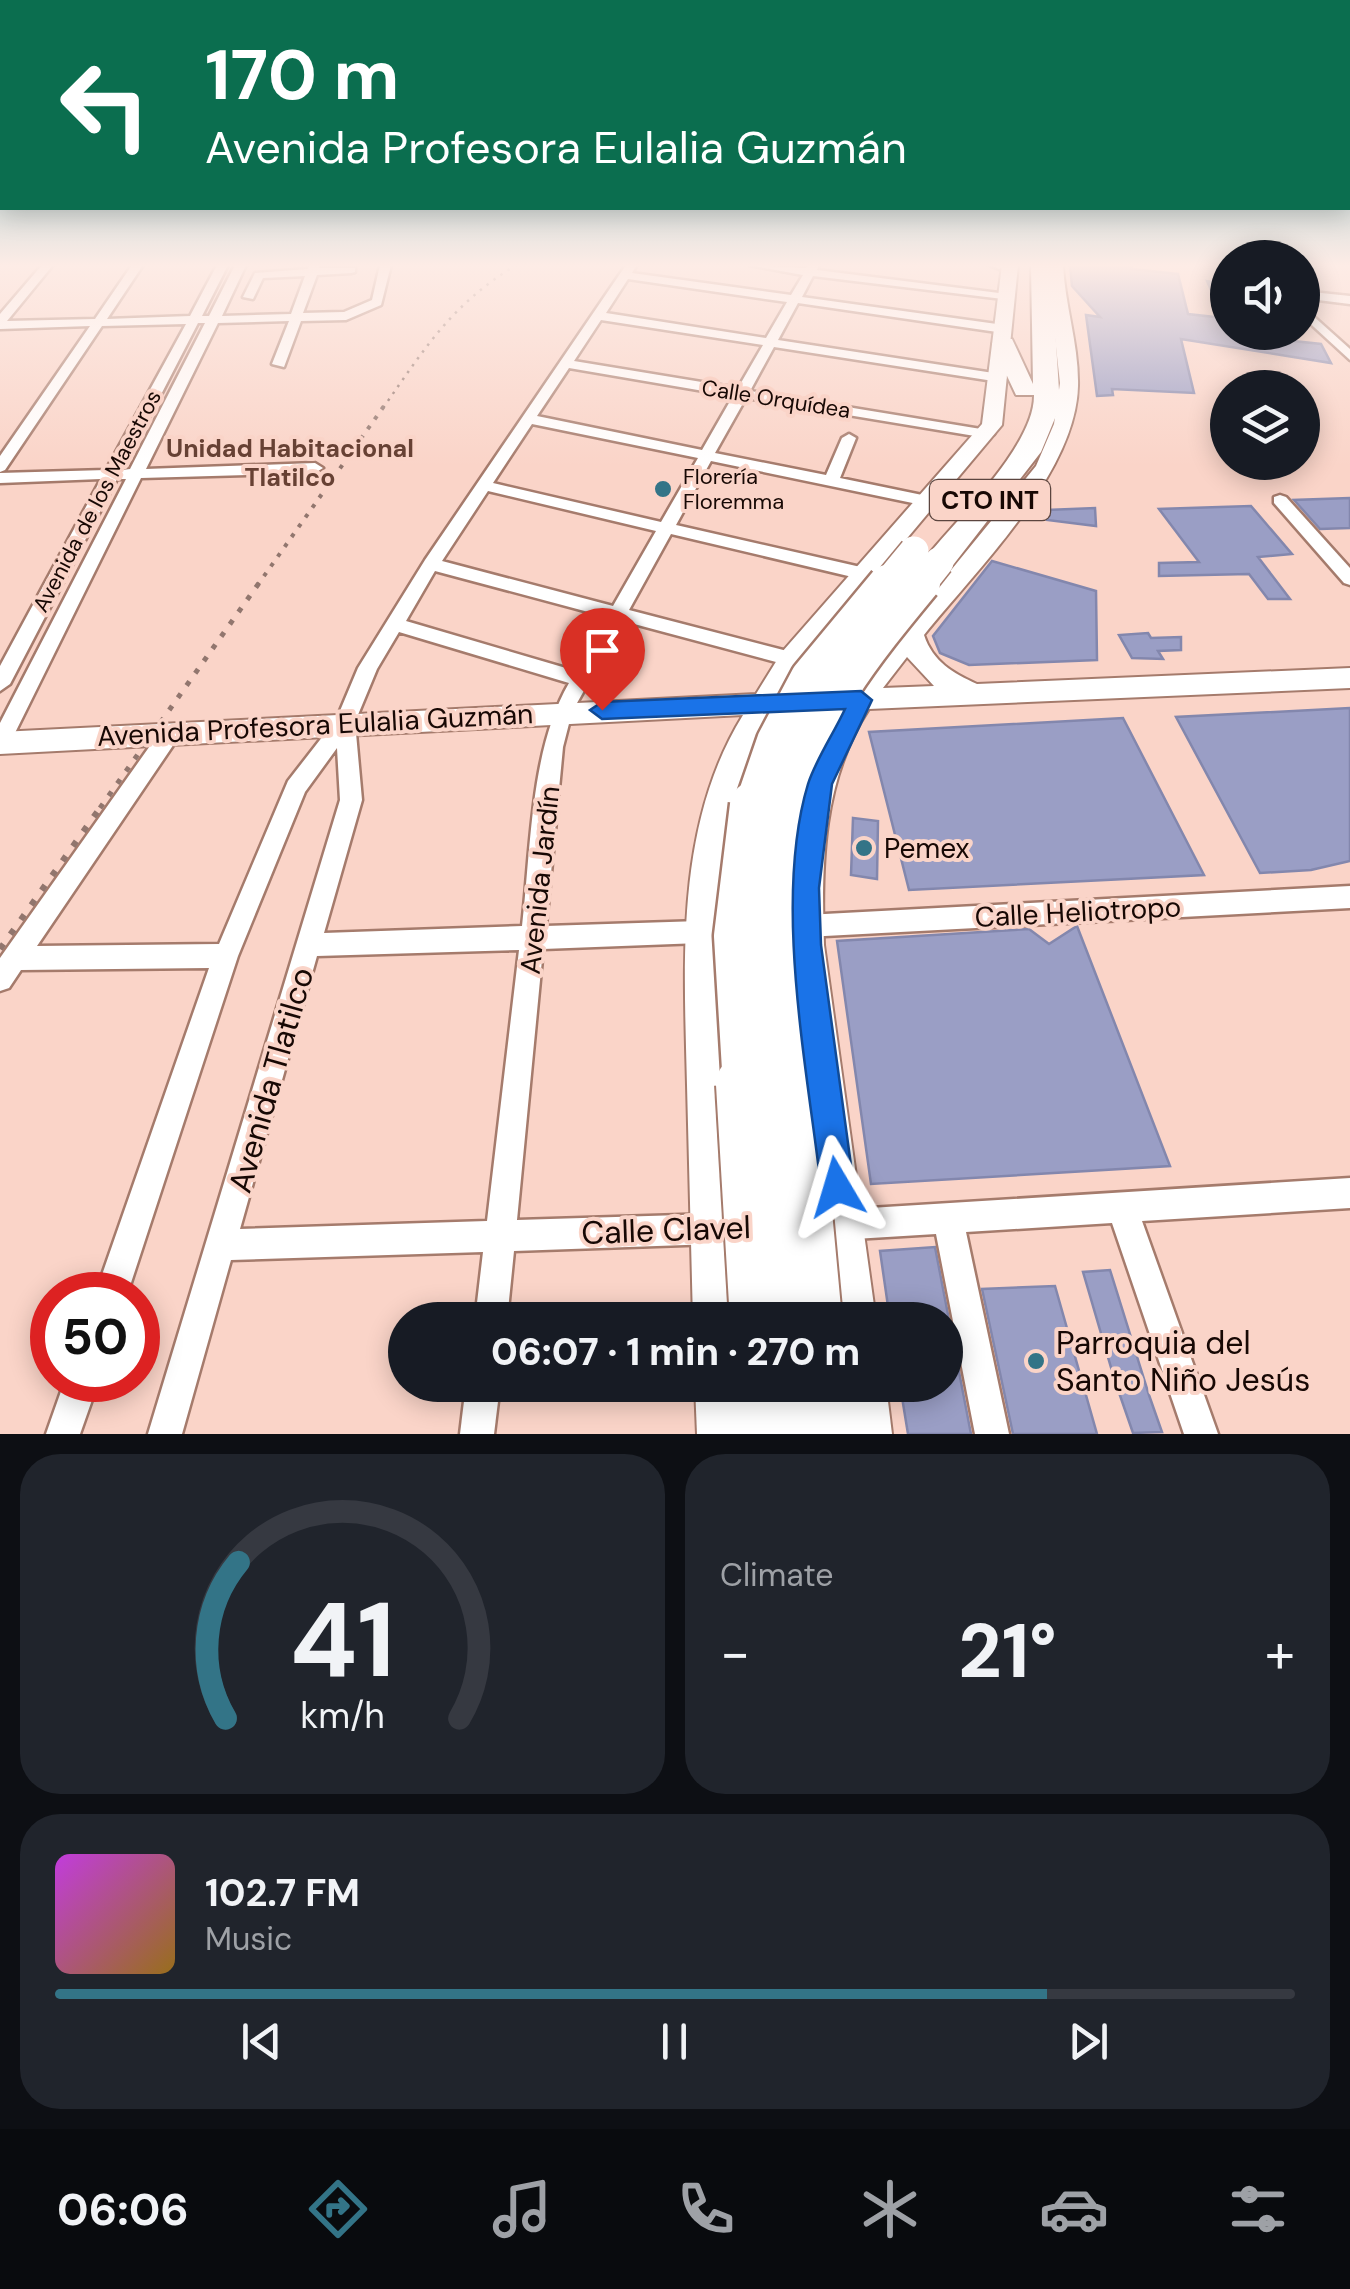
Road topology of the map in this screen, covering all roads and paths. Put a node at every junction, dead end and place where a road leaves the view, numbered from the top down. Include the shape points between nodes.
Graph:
1 (92, 332) edge
2 (187, 332) edge
3 (208, 332) edge
4 (292, 332) edge
5 (587, 332) edge
6 (705, 332) edge
7 (777, 332) edge
8 (1007, 332) edge
9 (1024, 332) edge
10 (1032, 332) edge
11 (1065, 332) edge
12 (1325, 332) edge
13 (772, 342) junction
14 (1067, 355) junction
15 (1350, 356) edge
16 (279, 364) dead end
17 (566, 364) junction
18 (1024, 387) junction
19 (179, 392) junction
20 (744, 393) junction
21 (154, 394) junction
22 (530, 420) junction
23 (987, 434) junction
24 (849, 438) dead end
25 (709, 456) junction
26 (0, 467) edge
27 (315, 468) dead end
28 (138, 473) junction
29 (110, 474) junction
30 (0, 478) edge
31 (831, 481) junction
32 (485, 486) junction
33 (1280, 500) dead end
34 (927, 501) junction
35 (669, 528) junction
36 (431, 564) junction
37 (910, 566) junction
38 (84, 576) junction
39 (54, 577) junction
40 (1350, 580) edge
41 (619, 613) junction
42 (394, 624) junction
43 (910, 634) junction
44 (791, 659) junction
45 (1350, 678) edge
46 (580, 679) junction
47 (0, 684) edge
48 (976, 694) junction
49 (861, 700) junction
50 (761, 704) junction
51 (562, 712) junction
52 (345, 722) junction
53 (171, 732) junction
54 (0, 743) edge
55 (1350, 897) edge
56 (700, 932) junction
57 (807, 936) junction
58 (535, 937) junction
59 (310, 945) junction
60 (226, 956) junction
61 (7, 968) edge
62 (1350, 1193) edge
63 (1122, 1207) junction
64 (948, 1218) junction
65 (842, 1224) junction
66 (712, 1229) junction
67 (502, 1236) junction
68 (222, 1245) junction
69 (119, 1272) edge
70 (493, 1302) edge
71 (714, 1302) edge
72 (758, 1302) edge
73 (812, 1302) edge
74 (852, 1302) edge
75 (75, 1402) edge
76 (481, 1402) edge
77 (719, 1402) edge
78 (764, 1402) edge
79 (822, 1402) edge
80 (865, 1402) edge
81 (64, 1434) edge
82 (164, 1434) edge
83 (477, 1434) edge
84 (720, 1434) edge
85 (766, 1434) edge
86 (825, 1434) edge
87 (869, 1434) edge
88 (992, 1434) edge
89 (1201, 1434) edge

1 - 26 street
2 - 21 street, Avenida de los Maestros
3 - 19 street, Avenida de los Maestros
4 - 16 street
5 - 17 street
6 - 13 street
7 - 13 street, Avenida Jardín
8 - 18 highway via 1013,376
9 - 18 highway, CTO INT
10 - 18 highway, CTO INT
11 - 14 main road, CTO INT
12 - 15 street
13 - 18 street
13 - 20 street, Avenida Jardín
14 - 18 highway via 1059,383
14 - 37 main road, CTO INT via 1070,401 1058,446
17 - 20 street, Calle Orquídea
17 - 22 street
18 - 23 main road, CTO INT
18 - 37 highway, CTO INT via 1028,452
19 - 21 street
19 - 28 street, Avenida de los Maestros
20 - 23 street, Calle Orquídea
20 - 25 street, Avenida Jardín
21 - 29 street, Avenida de los Maestros
22 - 25 street
22 - 32 street
23 - 34 main road, CTO INT
24 - 31 street
25 - 31 street
25 - 35 street, Avenida Jardín
27 - 28 street
28 - 29 street
28 - 38 street, Avenida de los Maestros
29 - 30 street
29 - 39 street, Avenida de los Maestros
31 - 34 street
32 - 35 street
32 - 36 street
33 - 40 street
34 - 37 main road, CTO INT
35 - 37 street
35 - 41 street, Avenida Jardín
36 - 41 street
36 - 42 street
37 - 43 main road, CTO INT
37 - 44 main road, CTO INT
37 - 72 highway, CTO INT, bridge via 809,677 775,740 750,815 736,936
37 - 73 highway, CTO INT, bridge via 829,706 800,771 786,831 778,952
38 - 39 street
38 - 54 street, Avenida de los Maestros
39 - 47 street, Avenida de los Maestros
41 - 44 street
41 - 46 street, Avenida Jardín
42 - 46 street
42 - 52 street
43 - 48 main road via 928,669
43 - 49 main road, CTO INT
44 - 50 main road, CTO INT
45 - 48 main road, Avenida Profesora Eulalia Guzmán
46 - 51 street, Avenida Jardín
48 - 49 main road, Avenida Profesora Eulalia Guzmán
49 - 50 main road, Avenida Profesora Eulalia Guzmán
49 - 57 main road, CTO INT via 820,784 809,847
50 - 51 main road, Avenida Profesora Eulalia Guzmán
50 - 56 main road, CTO INT via 717,814
51 - 52 main road, Avenida Profesora Eulalia Guzmán
51 - 58 street, Avenida Jardín
52 - 53 main road, Avenida Profesora Eulalia Guzmán
52 - 59 street, Avenida Tlatilco via 351,800
52 - 60 street via 296,788
53 - 54 main road, Avenida Profesora Eulalia Guzmán
53 - 61 street
55 - 57 street, Calle Heliotropo
56 - 57 street, Calle Heliotropo via 739,948
56 - 58 street
56 - 66 main road, CTO INT
57 - 65 main road, CTO INT
58 - 59 street
58 - 67 street, Avenida Jardín
59 - 68 street, Avenida Tlatilco
60 - 61 street
60 - 69 street
62 - 63 street, Calle Clavel
63 - 64 street, Calle Clavel
63 - 89 street
64 - 65 street, Calle Clavel
64 - 88 street
65 - 66 street, Calle Clavel
65 - 74 main road, CTO INT
66 - 67 street, Calle Clavel
66 - 71 main road, CTO INT
67 - 68 street, Calle Clavel
67 - 70 street, Avenida Jardín
68 - 82 street, Avenida Tlatilco
75 - 81 street
76 - 83 street
77 - 84 main road
78 - 85 highway
79 - 86 highway
80 - 87 main road

